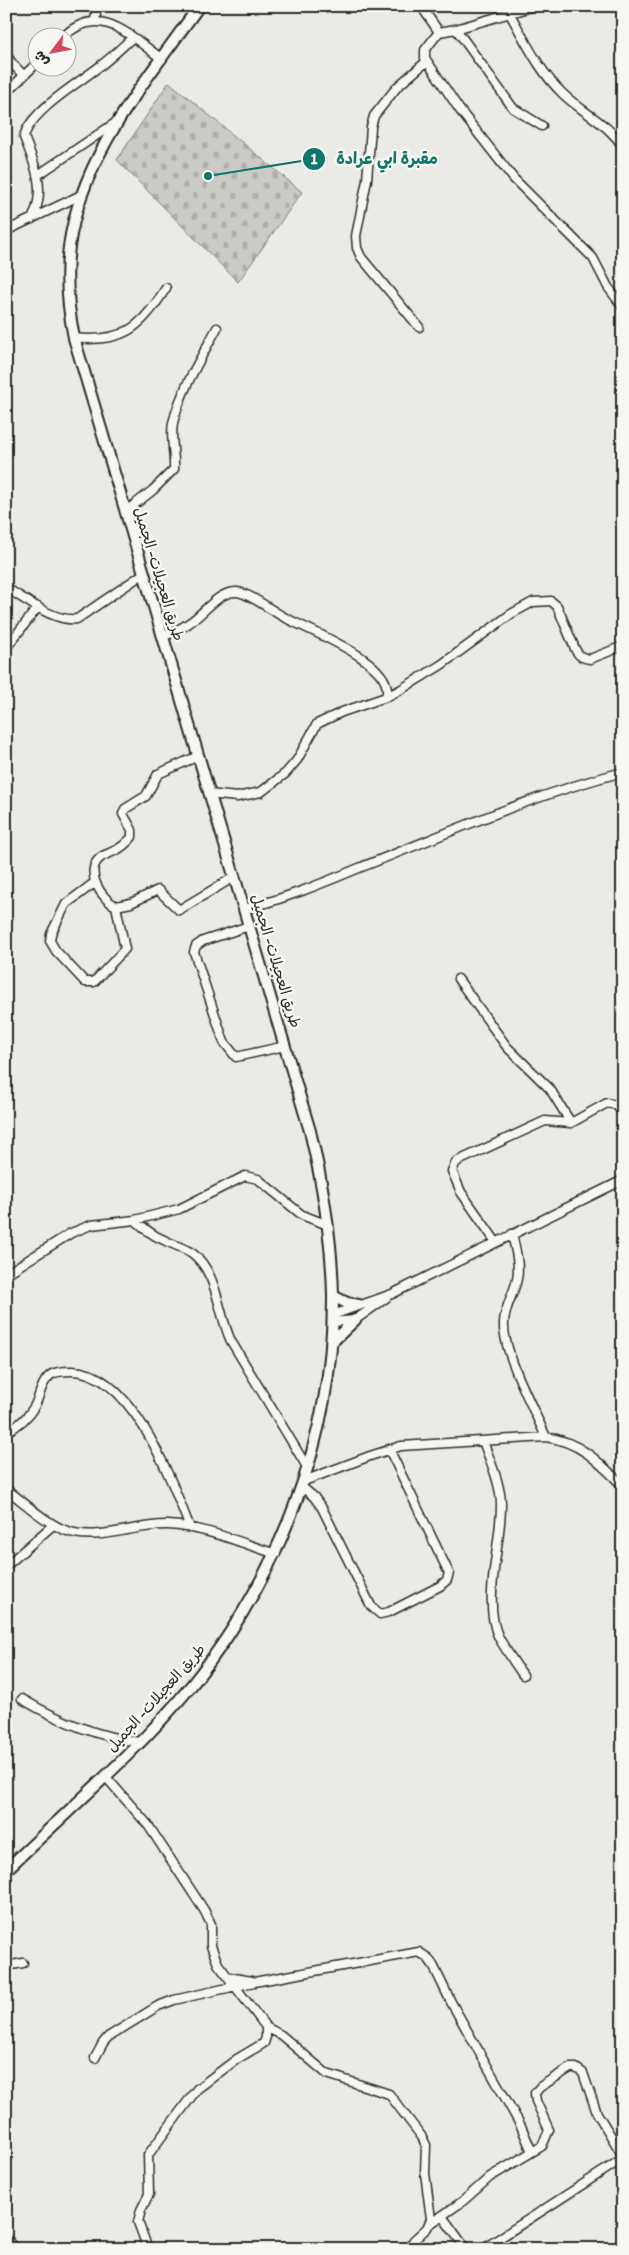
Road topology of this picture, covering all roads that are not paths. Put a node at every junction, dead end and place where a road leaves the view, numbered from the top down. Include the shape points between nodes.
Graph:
1 (98, 6) edge
2 (199, 6) edge
3 (422, 6) edge
4 (530, 7) edge
5 (510, 14) junction
6 (95, 21) junction
7 (76, 28) edge
8 (456, 29) junction
9 (439, 32) junction
10 (132, 38) junction
11 (6, 54) edge
12 (162, 59) junction
13 (426, 62) junction
14 (28, 72) edge
15 (24, 76) junction
16 (6, 93) edge
17 (121, 119) junction
18 (542, 126) dead end
19 (623, 147) edge
20 (38, 175) junction
21 (81, 195) junction
22 (32, 219) junction
23 (6, 231) edge
24 (166, 288) dead end
25 (623, 307) edge
26 (419, 327) dead end
27 (217, 328) dead end
28 (74, 338) junction
29 (623, 465) edge
30 (623, 490) edge
31 (125, 512) junction
32 (143, 574) junction
33 (6, 588) edge
34 (38, 607) junction
35 (162, 637) junction
36 (623, 646) edge
37 (6, 648) edge
38 (386, 696) junction
39 (198, 756) junction
40 (623, 772) edge
41 (210, 794) junction
42 (234, 877) junction
43 (94, 883) junction
44 (116, 906) junction
45 (244, 909) junction
46 (249, 926) junction
47 (458, 979) dead end
48 (285, 1046) junction
49 (623, 1113) edge
50 (571, 1123) junction
51 (623, 1180) edge
52 (136, 1220) junction
53 (328, 1225) junction
54 (512, 1234) junction
55 (496, 1242) junction
56 (6, 1274) edge
57 (392, 1294) junction
58 (333, 1296) junction
59 (359, 1305) junction
60 (333, 1318) junction
61 (355, 1320) junction
62 (331, 1343) junction
63 (6, 1432) edge
64 (546, 1437) junction
65 (483, 1441) junction
66 (389, 1449) junction
67 (307, 1467) junction
68 (619, 1477) edge
69 (303, 1484) junction
70 (623, 1486) edge
71 (6, 1489) edge
72 (54, 1525) junction
73 (190, 1528) junction
74 (276, 1554) junction
75 (6, 1566) edge
76 (522, 1675) dead end
77 (22, 1699) dead end
78 (139, 1742) junction
79 (105, 1776) junction
80 (6, 1870) edge
81 (23, 1963) dead end
82 (6, 1966) edge
83 (228, 1977) junction
84 (254, 1982) junction
85 (235, 1987) junction
86 (266, 2027) junction
87 (281, 2034) junction
88 (264, 2043) junction
89 (95, 2058) dead end
90 (532, 2152) junction
91 (621, 2157) edge
92 (442, 2216) junction
93 (430, 2224) junction
94 (6, 2238) edge
95 (488, 2248) edge
96 (16, 2249) edge
97 (148, 2249) edge
98 (408, 2249) edge
99 (466, 2249) edge

1 - 6 street
2 - 12 main road, طريق العجيلات- الجميل
3 - 9 street
4 - 5 street
5 - 8 street
5 - 19 street via 541,70 563,94 613,132
6 - 7 street
6 - 10 street via 114,25
8 - 9 street
8 - 18 street via 513,108
9 - 13 street via 425,50
10 - 12 street
10 - 20 street via 102,65 68,88 29,126 24,137
11 - 15 street
12 - 17 main road, طريق العجيلات- الجميل
13 - 25 street via 514,179 593,258
13 - 26 street via 398,87 374,116 367,180 356,236 361,258
14 - 15 street
15 - 16 street
17 - 20 street
17 - 21 main road, طريق العجيلات- الجميل
20 - 22 street via 38,204
21 - 22 street
21 - 28 main road, طريق العجيلات- الجميل via 68,248 67,294
22 - 23 street
24 - 28 street via 155,306 128,332 104,339
27 - 31 street via 173,423 174,469 154,490
28 - 31 main road, طريق العجيلات- الجميل
29 - 30 street via 620,473
31 - 32 main road, طريق العجيلات- الجميل
32 - 34 street via 77,618 68,620
32 - 35 main road, طريق العجيلات- الجميل
33 - 34 street
34 - 37 street
35 - 38 street via 192,622 229,593 245,594 367,661 385,679
35 - 39 main road, طريق العجيلات- الجميل
36 - 38 street via 590,659 580,656 557,606 551,601 533,602 511,614 441,665
38 - 41 street via 317,724 286,773 261,792 237,797
39 - 41 main road, طريق العجيلات- الجميل
39 - 43 street via 158,774 146,796 125,809 123,814 132,830 132,837 115,851 98,859
40 - 45 street via 583,781 304,890
41 - 42 main road, طريق العجيلات- الجميل
42 - 44 street via 181,910 158,890 131,903
42 - 45 main road, طريق العجيلات- الجميل
43 - 44 street
43 - 44 street via 66,904 50,941 86,982 94,982 126,950
45 - 46 main road, طريق العجيلات- الجميل
46 - 48 main road, طريق العجيلات- الجميل
46 - 48 street via 203,941 194,952 224,1042 232,1054 241,1057
47 - 50 street via 511,1052 550,1089
48 - 53 main road, طريق العجيلات- الجميل via 317,1160
49 - 50 street via 616,1105 607,1103
50 - 55 street via 545,1121 460,1159 453,1166 456,1184
51 - 54 street
52 - 53 street via 179,1208 245,1176 258,1180 302,1215
52 - 56 street via 102,1223 70,1233
52 - 67 street via 156,1236 194,1254 200,1262 214,1289 230,1341
53 - 58 main road, طريق العجيلات- الجميل
54 - 55 street
54 - 64 street via 517,1279 505,1312 504,1332
55 - 57 street
57 - 59 street
57 - 61 street
58 - 59 main road
58 - 60 main road, طريق العجيلات- الجميل
59 - 60 street
60 - 61 street
60 - 62 main road, طريق العجيلات- الجميل
61 - 62 main road
62 - 67 main road, طريق العجيلات- الجميل via 323,1403
63 - 73 street via 29,1415 52,1374 77,1371 94,1376 121,1400 148,1433
64 - 65 street
64 - 68 street via 574,1444
65 - 66 street
65 - 76 street via 500,1502 493,1600 495,1625
66 - 69 street
66 - 69 street via 448,1573 447,1580 440,1586 389,1612 380,1614 371,1606 322,1508
67 - 69 main road, طريق العجيلات- الجميل
68 - 70 street
69 - 74 main road, طريق العجيلات- الجميل
71 - 72 street
72 - 73 street via 83,1535 149,1526
72 - 75 street
73 - 74 street
74 - 78 main road, طريق العجيلات- الجميل via 217,1652
77 - 78 street via 99,1734
78 - 79 main road, طريق العجيلات- الجميل
79 - 80 main road, طريق العجيلات- الجميل
79 - 83 street via 148,1825 204,1910 211,1924 212,1951
81 - 82 street
83 - 84 street
83 - 85 street
84 - 85 street
84 - 90 street via 412,1953 424,1954 491,2068
85 - 86 street
85 - 89 street via 158,2006 108,2036
86 - 87 street
86 - 88 street
87 - 88 street
87 - 93 street via 327,2074 384,2091 394,2099 426,2145
88 - 97 street via 197,2089 148,2155 149,2194 138,2222
90 - 91 street via 545,2142 549,2130 536,2101 537,2090 570,2068 576,2068 583,2073 596,2113
90 - 92 street via 490,2178
91 - 95 street
92 - 93 street
92 - 99 street
93 - 98 street
94 - 96 street

